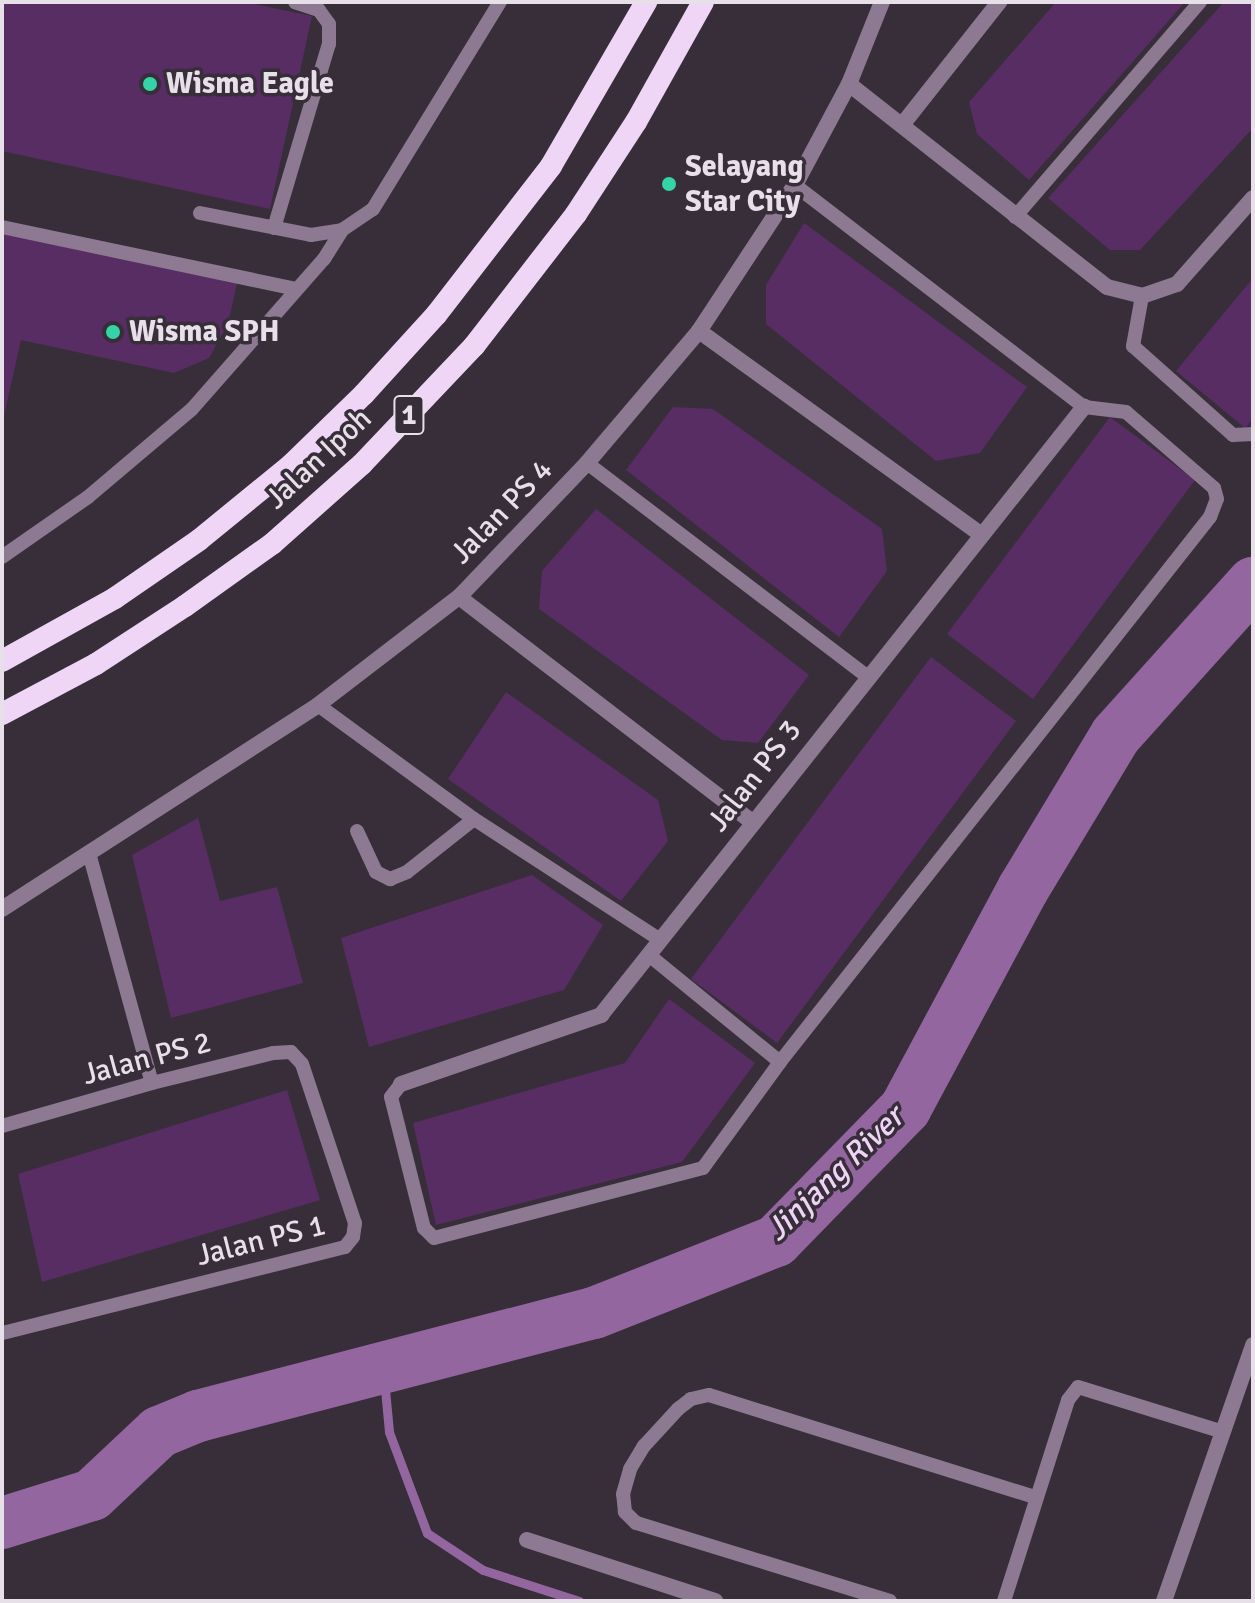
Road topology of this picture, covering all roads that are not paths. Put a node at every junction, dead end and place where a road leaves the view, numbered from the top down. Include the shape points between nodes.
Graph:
1 (295, 2) edge
2 (646, 2) edge
3 (703, 2) edge
4 (882, 2) edge
5 (999, 2) edge
6 (1200, 2) edge
7 (496, 3) edge
8 (849, 84) junction
9 (902, 125) junction
10 (795, 185) junction
11 (1253, 198) edge
12 (200, 213) dead end
13 (1015, 217) junction
14 (2, 227) edge
15 (274, 228) junction
16 (342, 230) junction
17 (296, 289) junction
18 (1142, 296) junction
19 (699, 331) junction
20 (1084, 407) junction
21 (1253, 434) edge
22 (587, 463) junction
23 (982, 535) junction
24 (2, 557) edge
25 (459, 597) junction
26 (2, 661) edge
27 (869, 678) junction
28 (318, 705) junction
29 (2, 714) edge
30 (474, 819) junction
31 (753, 823) junction
32 (357, 831) dead end
33 (89, 853) junction
34 (2, 909) edge
35 (660, 940) junction
36 (649, 955) junction
37 (780, 1062) junction
38 (302, 1064) joint
39 (152, 1083) junction
40 (401, 1084) joint
41 (2, 1126) edge
42 (2, 1333) edge
43 (1253, 1345) edge
44 (1223, 1432) junction
45 (1035, 1497) junction
46 (527, 1540) dead end
47 (715, 1601) edge
48 (890, 1601) edge
49 (1004, 1601) edge
50 (1164, 1601) edge

1 - 15 lane via 319,10 329,24 329,44
2 - 26 highway, Jalan Ipoh / 1 via 551,166 436,315 364,394 291,465 199,540 115,598
3 - 29 highway, Jalan Ipoh / 1 via 636,122 576,214 474,346 362,464 272,544 185,606 96,664
4 - 8 street, Jalan PS 4
5 - 9 street
6 - 13 lane
7 - 16 lane via 373,209
8 - 9 street
8 - 10 street, Jalan PS 4
9 - 13 street
10 - 19 street, Jalan PS 4
10 - 20 lane
11 - 18 street via 1177,284
12 - 15 lane
13 - 18 street via 1107,287
14 - 17 lane
15 - 16 lane via 311,235
16 - 17 lane
17 - 24 lane via 192,409 88,497
18 - 21 lane via 1133,346 1233,435
19 - 22 street, Jalan PS 4
19 - 23 street
20 - 23 street, Jalan PS 3
20 - 37 lane via 1126,412 1214,488 1215,508
22 - 25 street, Jalan PS 4
22 - 27 lane
23 - 27 street, Jalan PS 3
25 - 28 street, Jalan PS 4
25 - 31 street
27 - 31 street, Jalan PS 3
28 - 30 lane
28 - 33 street, Jalan PS 4
30 - 32 lane via 407,872 390,879 376,872
30 - 35 lane
31 - 35 street, Jalan PS 3
33 - 34 street, Jalan PS 4
33 - 39 lane
35 - 36 street, Jalan PS 3
36 - 37 lane
36 - 40 street, Jalan PS 3 via 601,1015
37 - 40 lane via 703,1168 442,1239 424,1228 391,1097
38 - 39 lane, Jalan PS 2 via 291,1052 273,1053
38 - 42 lane, Jalan PS 1 via 355,1223 345,1247
39 - 41 lane, Jalan PS 2
43 - 44 street
44 - 45 lane via 1078,1387 1068,1400
44 - 50 street
45 - 48 lane via 709,1395 678,1409 630,1469 623,1494 625,1512 636,1523
45 - 49 lane
46 - 47 street

